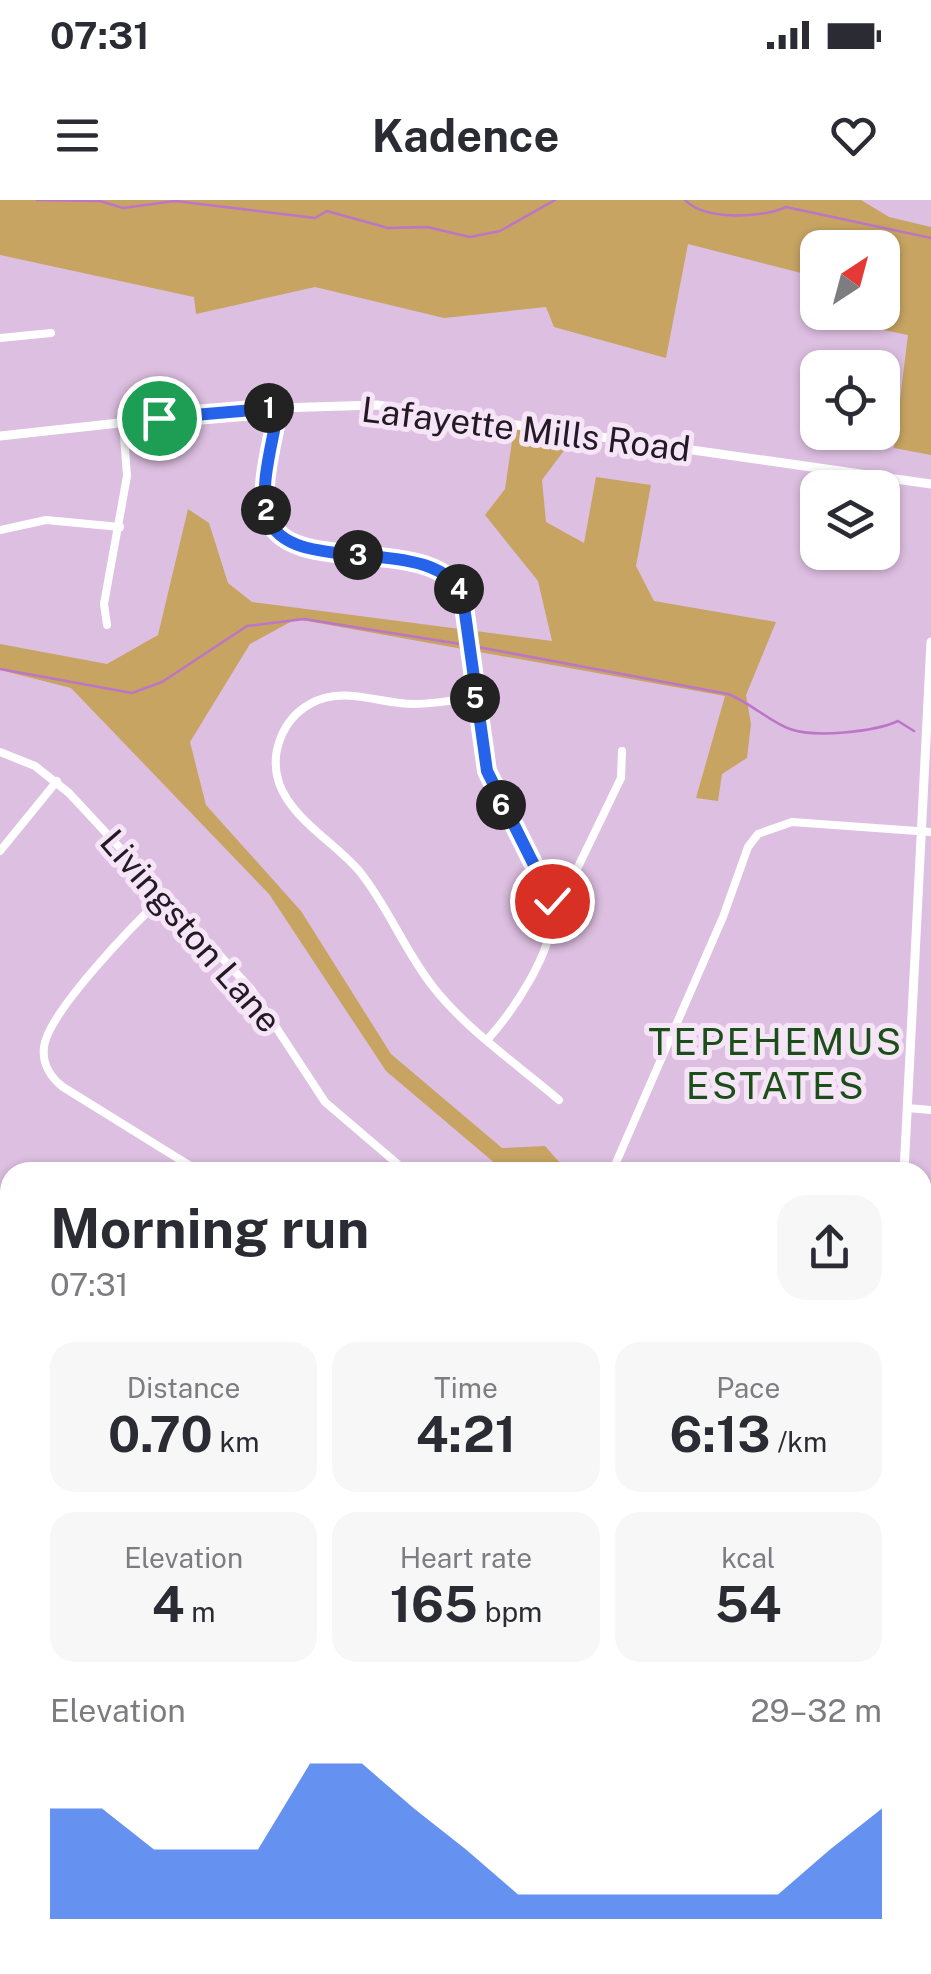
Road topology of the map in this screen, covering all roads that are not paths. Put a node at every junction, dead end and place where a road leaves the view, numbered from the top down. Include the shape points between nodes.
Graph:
1 (51, 333) dead end
2 (0, 338) edge
3 (278, 408) junction
4 (123, 422) junction
5 (0, 436) edge
6 (931, 484) edge
7 (120, 527) junction
8 (0, 530) edge
9 (107, 625) dead end
10 (931, 642) edge
11 (474, 697) junction
12 (622, 750) dead end
13 (0, 752) edge
14 (57, 781) junction
15 (925, 831) edge
16 (0, 851) edge
17 (550, 891) junction
18 (164, 896) junction
19 (488, 1040) junction
20 (558, 1100) dead end
21 (907, 1108) junction
22 (931, 1110) edge
23 (184, 1162) edge
24 (394, 1162) edge
25 (616, 1162) edge
26 (904, 1162) edge

1 - 2 street
3 - 4 street, Lafayette Mills Road
3 - 6 street, Lafayette Mills Road via 392,406
3 - 11 street via 265,502 273,528 296,544 450,576 463,599
4 - 5 street, Lafayette Mills Road
4 - 7 street via 127,476
7 - 8 street via 56,520
7 - 9 street via 104,604
10 - 15 street
11 - 17 street via 495,791
11 - 19 street via 416,704 348,694 320,699 286,727 276,764 291,804 360,871 434,988
12 - 17 street via 620,778 577,869
13 - 14 street, Livingston Lane
14 - 16 street
14 - 18 street, Livingston Lane
15 - 21 street
15 - 25 street via 792,822 758,834
17 - 19 street via 550,930 517,1004
18 - 23 street via 117,942 52,1026 44,1057 63,1087
18 - 24 street, Livingston Lane via 263,1003 325,1102
19 - 20 street
21 - 22 street
21 - 26 street

